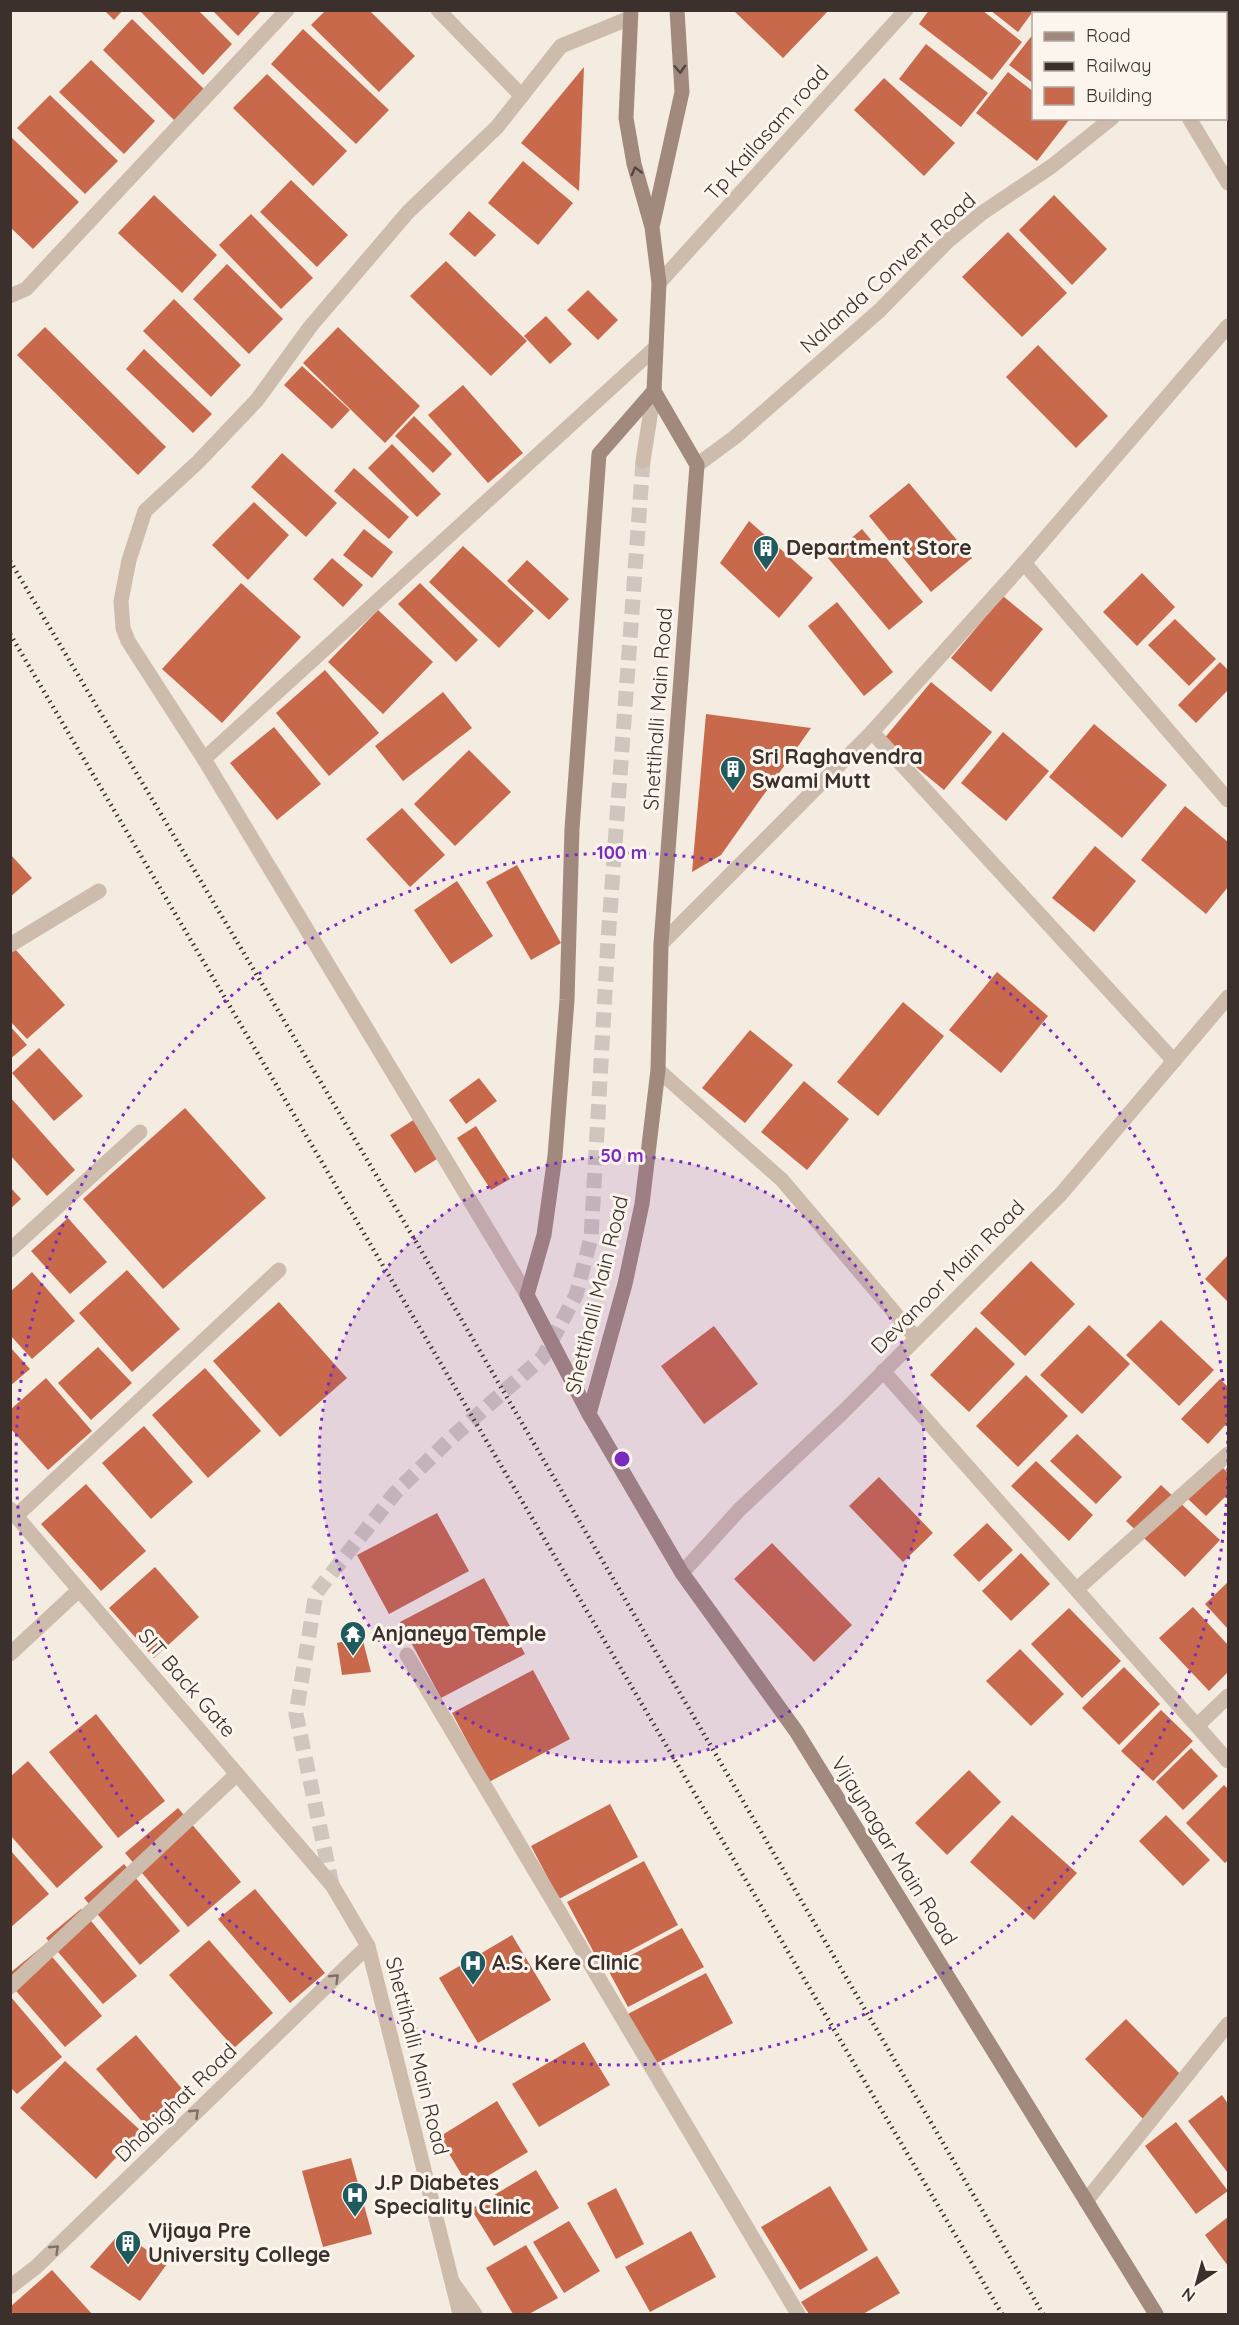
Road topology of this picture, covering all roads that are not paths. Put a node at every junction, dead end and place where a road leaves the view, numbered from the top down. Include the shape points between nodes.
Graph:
1 (287, 10) edge
2 (438, 10) edge
3 (677, 10) edge
4 (906, 10) edge
5 (631, 14) edge
6 (522, 96) junction
7 (1110, 120) edge
8 (1190, 120) edge
9 (1228, 183) edge
10 (652, 227) junction
11 (659, 283) junction
12 (10, 296) edge
13 (1228, 326) edge
14 (656, 347) junction
15 (654, 392) junction
16 (643, 461) tunnel mouth
17 (697, 465) junction
18 (1024, 563) junction
19 (872, 732) junction
20 (204, 759) junction
21 (1228, 800) edge
22 (99, 891) dead end
23 (661, 944) junction
24 (10, 945) edge
25 (1228, 997) edge
26 (1174, 1061) junction
27 (658, 1070) junction
28 (140, 1132) dead end
29 (10, 1250) edge
30 (279, 1270) dead end
31 (527, 1295) junction
32 (916, 1338) junction
33 (883, 1371) junction
34 (589, 1414) junction
35 (1228, 1454) edge
36 (13, 1513) edge
37 (682, 1573) junction
38 (1077, 1589) junction
39 (79, 1590) junction
40 (10, 1654) edge
41 (407, 1656) dead end
42 (1228, 1696) edge
43 (1198, 1725) junction
44 (1228, 1761) edge
45 (237, 1774) junction
46 (332, 1885) joint
47 (368, 1946) junction
48 (10, 1988) edge
49 (1228, 2024) edge
50 (1086, 2201) junction
51 (452, 2281) junction
52 (10, 2287) edge
53 (460, 2314) edge
54 (475, 2314) edge
55 (798, 2314) edge
56 (1156, 2314) edge

1 - 12 street via 26,289
2 - 6 street
3 -> 10 main road via 682,92
4 - 11 street, Tp Kailasam road
5 - 6 street via 561,46
10 -> 5 main road via 626,118
6 - 20 street via 497,128 408,212 310,327 256,400 145,512 123,590 123,628
7 - 17 street, Nalanda Convent Road via 948,241 879,311 735,437
8 - 9 street
10 - 11 main road
11 - 14 main road
13 - 18 street
14 - 15 main road
14 - 20 street
15 - 16 street
15 - 17 main road
15 - 31 main road via 599,454 572,829 567,1000 555,1156 544,1235
17 - 23 main road, Shettihalli Main Road
18 - 19 street
18 - 21 street
19 - 23 street
19 - 26 street
20 - 31 street
22 - 24 street
23 - 27 main road, Shettihalli Main Road
25 - 26 street, Devanoor Main Road
26 - 32 street, Devanoor Main Road via 1061,1194
27 - 32 street via 782,1180
27 - 34 main road, Shettihalli Main Road via 642,1204 625,1284
28 - 29 street
30 - 36 street
31 - 34 main road, Vijaynagar Main Road
32 - 33 street, Devanoor Main Road
33 - 37 street, Devanoor Main Road via 739,1510
33 - 38 street
34 - 37 main road, Vijaynagar Main Road
35 - 38 street
36 - 39 street, SIT Back Gate
37 - 50 main road, Vijaynagar Main Road via 796,1731
38 - 43 street
39 - 40 street
39 - 45 street, SIT Back Gate
41 - 55 street
42 - 43 street
43 - 44 street
45 - 46 street, SIT Back Gate
45 - 48 street
46 - 47 street, Shettihalli Main Road
47 - 51 street, Shettihalli Main Road
52 -> 47 street, Dhobighat Road via 36,2267
49 - 50 street
50 - 56 main road, Vijaynagar Main Road
51 - 53 street, Shettihalli Main Road
51 - 54 street

